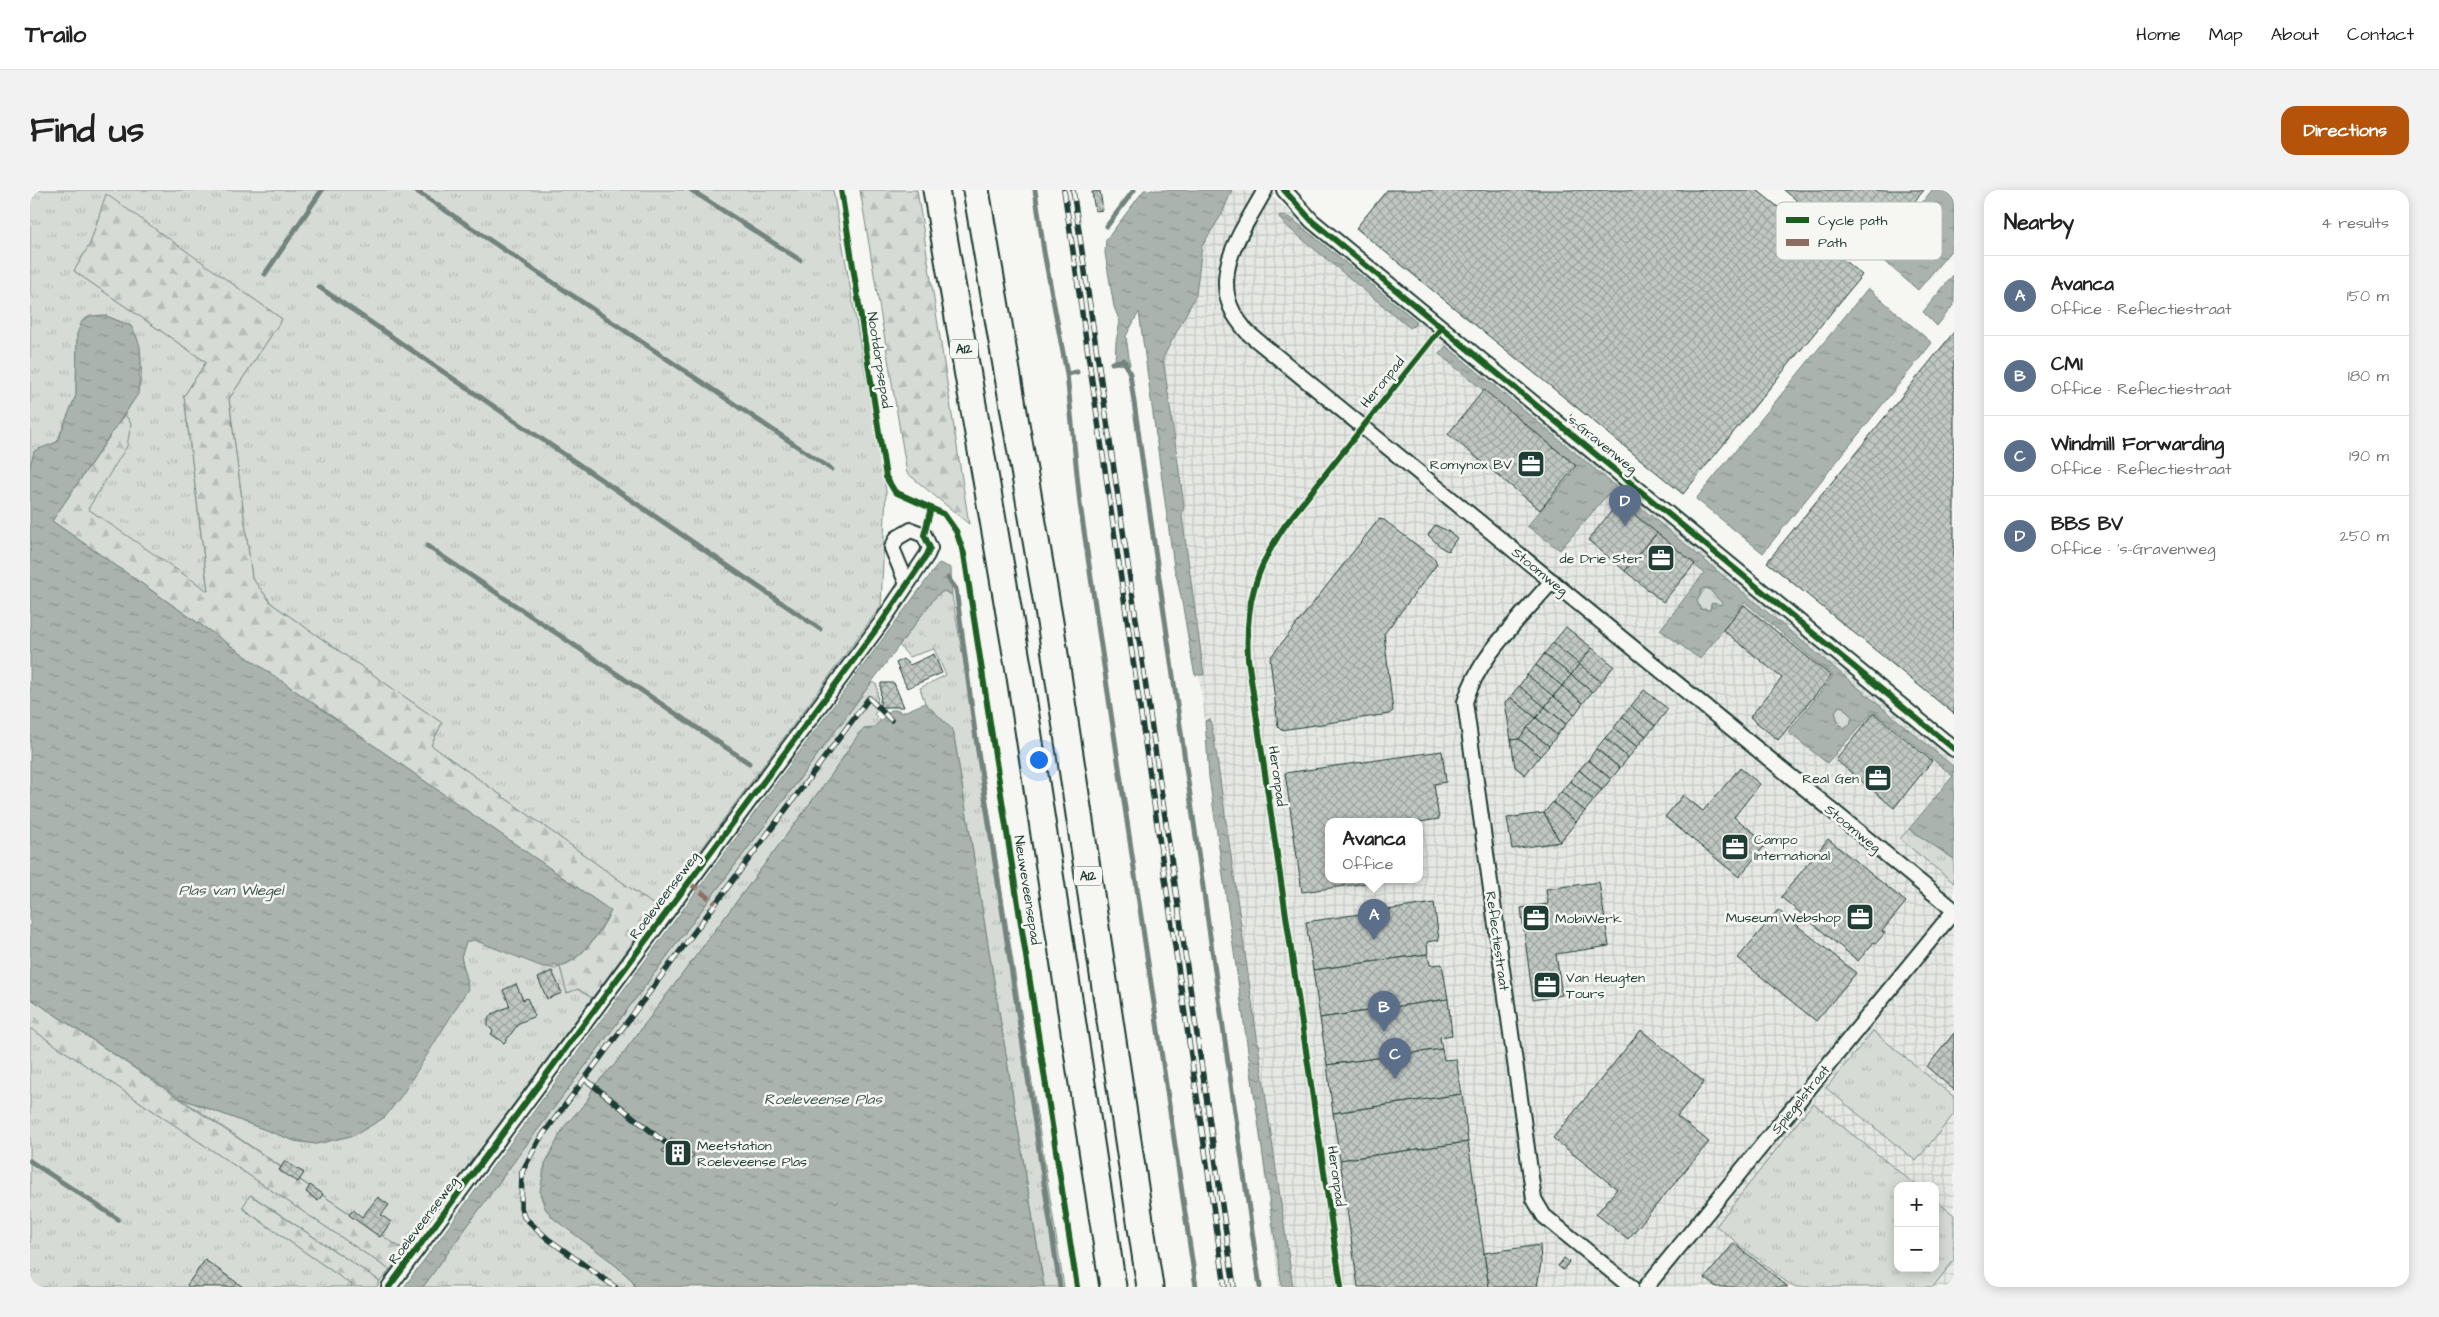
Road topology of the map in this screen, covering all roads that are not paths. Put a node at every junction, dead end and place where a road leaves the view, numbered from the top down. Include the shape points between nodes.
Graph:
1 (936, 190) edge
2 (976, 190) edge
3 (1265, 190) edge
4 (1284, 190) edge
5 (1552, 581) junction
6 (907, 584) dead end
7 (1954, 749) edge
8 (1954, 910) edge
9 (389, 1287) edge
10 (1113, 1287) edge
11 (1150, 1287) edge
12 (1631, 1287) edge
13 (1646, 1287) edge

1 - 10 highway, A12 via 1016,649
2 - 11 highway, A12 via 1051,628
3 - 5 street, Stoomweg via 1229,256 1225,275 1234,314 1248,333
4 - 7 street, 's-Gravenweg via 1312,221
5 - 8 street, Stoomweg
5 - 12 street, Reflectiestraat via 1481,665 1470,684 1465,702 1534,1198 1544,1216
6 - 9 street, Roeleveenseweg via 881,624
8 - 13 street, Spiegelstraat

